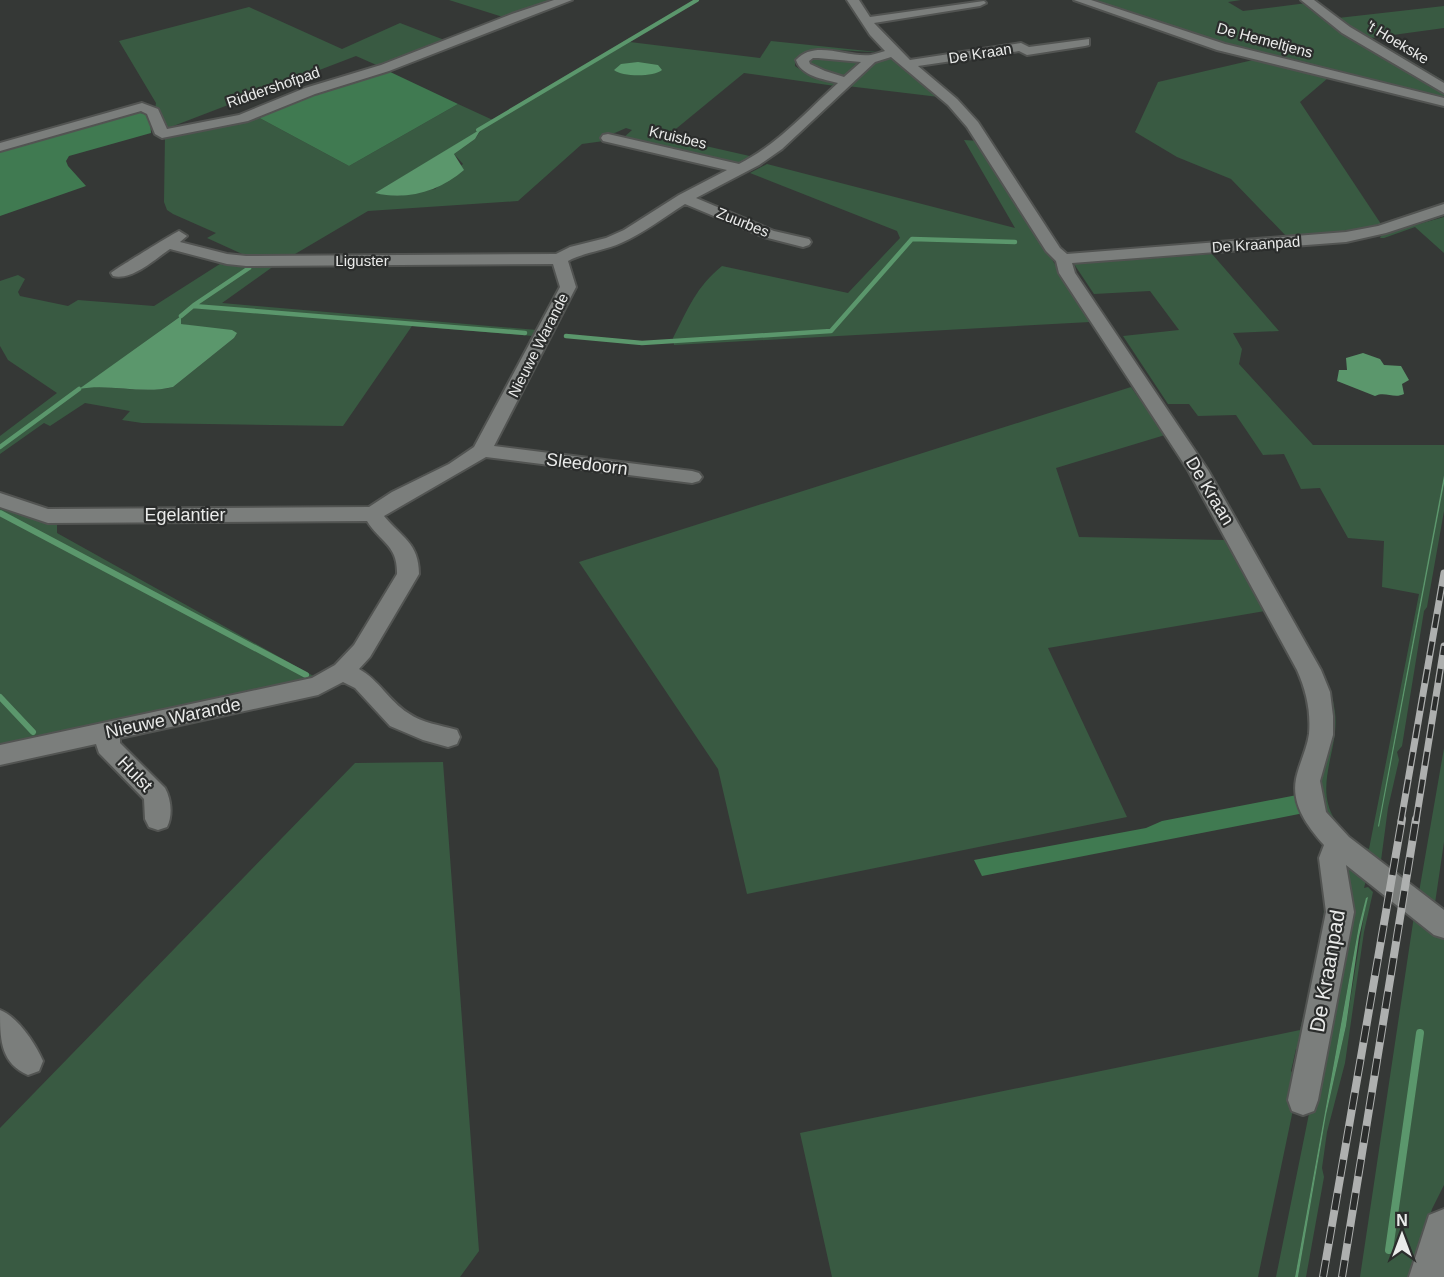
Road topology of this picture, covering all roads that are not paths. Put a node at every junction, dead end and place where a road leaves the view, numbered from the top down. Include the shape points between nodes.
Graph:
1 (566, 0) edge
2 (853, 0) edge
3 (1080, 0) edge
4 (1307, 0) edge
5 (980, 3) dead end
6 (867, 21) junction
7 (1085, 42) dead end
8 (901, 58) junction
9 (871, 59) junction
10 (846, 81) junction
11 (1444, 89) edge
12 (1444, 102) edge
13 (608, 138) dead end
14 (0, 147) edge
15 (741, 169) junction
16 (684, 198) junction
17 (1444, 209) edge
18 (182, 233) dead end
19 (803, 242) dead end
20 (167, 244) junction
21 (559, 259) junction
22 (1064, 259) junction
23 (119, 273) dead end
24 (482, 451) junction
25 (692, 477) dead end
26 (0, 500) edge
27 (373, 514) junction
28 (343, 671) junction
29 (108, 732) junction
30 (448, 737) dead end
31 (0, 755) edge
32 (158, 819) dead end
33 (1340, 845) junction
34 (1444, 926) edge
35 (0, 1024) edge
36 (28, 1061) dead end
37 (1303, 1100) dead end
38 (1444, 1230) edge
39 (1430, 1277) edge

1 - 14 street, Riddershofpad via 243,118 162,134 153,112 142,107
2 - 6 street, De Kraan
3 - 12 street, De Hemeltjens via 1246,54
4 - 11 street, 't Hoekske via 1346,30
5 - 6 street
6 - 8 street, De Kraan
7 - 8 street, De Kraan via 1027,51 1021,46
8 - 9 street
8 - 22 street, De Kraan via 962,109 1054,251
9 - 10 street
9 - 10 street via 818,54 802,60 804,66 820,74
10 - 15 street via 777,146
13 - 15 street, Kruisbes
15 - 16 street
16 - 19 street, Zuurbes via 769,234
16 - 21 street via 629,233
17 - 22 street, De Kraanpad via 1346,237
18 - 20 street
20 - 21 street, Liguster via 246,261
20 - 23 street
21 - 24 street, Nieuwe Warande via 568,287
22 - 33 street, De Kraan via 1067,273 1198,470 1309,670 1318,692 1321,735 1308,781 1309,797 1316,817
24 - 25 street, Sleedoorn
24 - 27 street, Nieuwe Warande
26 - 27 street, Egelantier via 48,516
27 - 28 street, Nieuwe Warande via 378,525 406,551 410,561 408,574 362,651
28 - 29 street, Nieuwe Warande via 318,686
28 - 30 street via 363,682 398,719
29 - 31 street, Nieuwe Warande
29 - 32 street, Hulst via 108,746 156,795
33 - 34 street, De Kraan
33 - 37 street, De Kraanpad via 1332,858 1340,912
35 - 36 street
38 - 39 street

